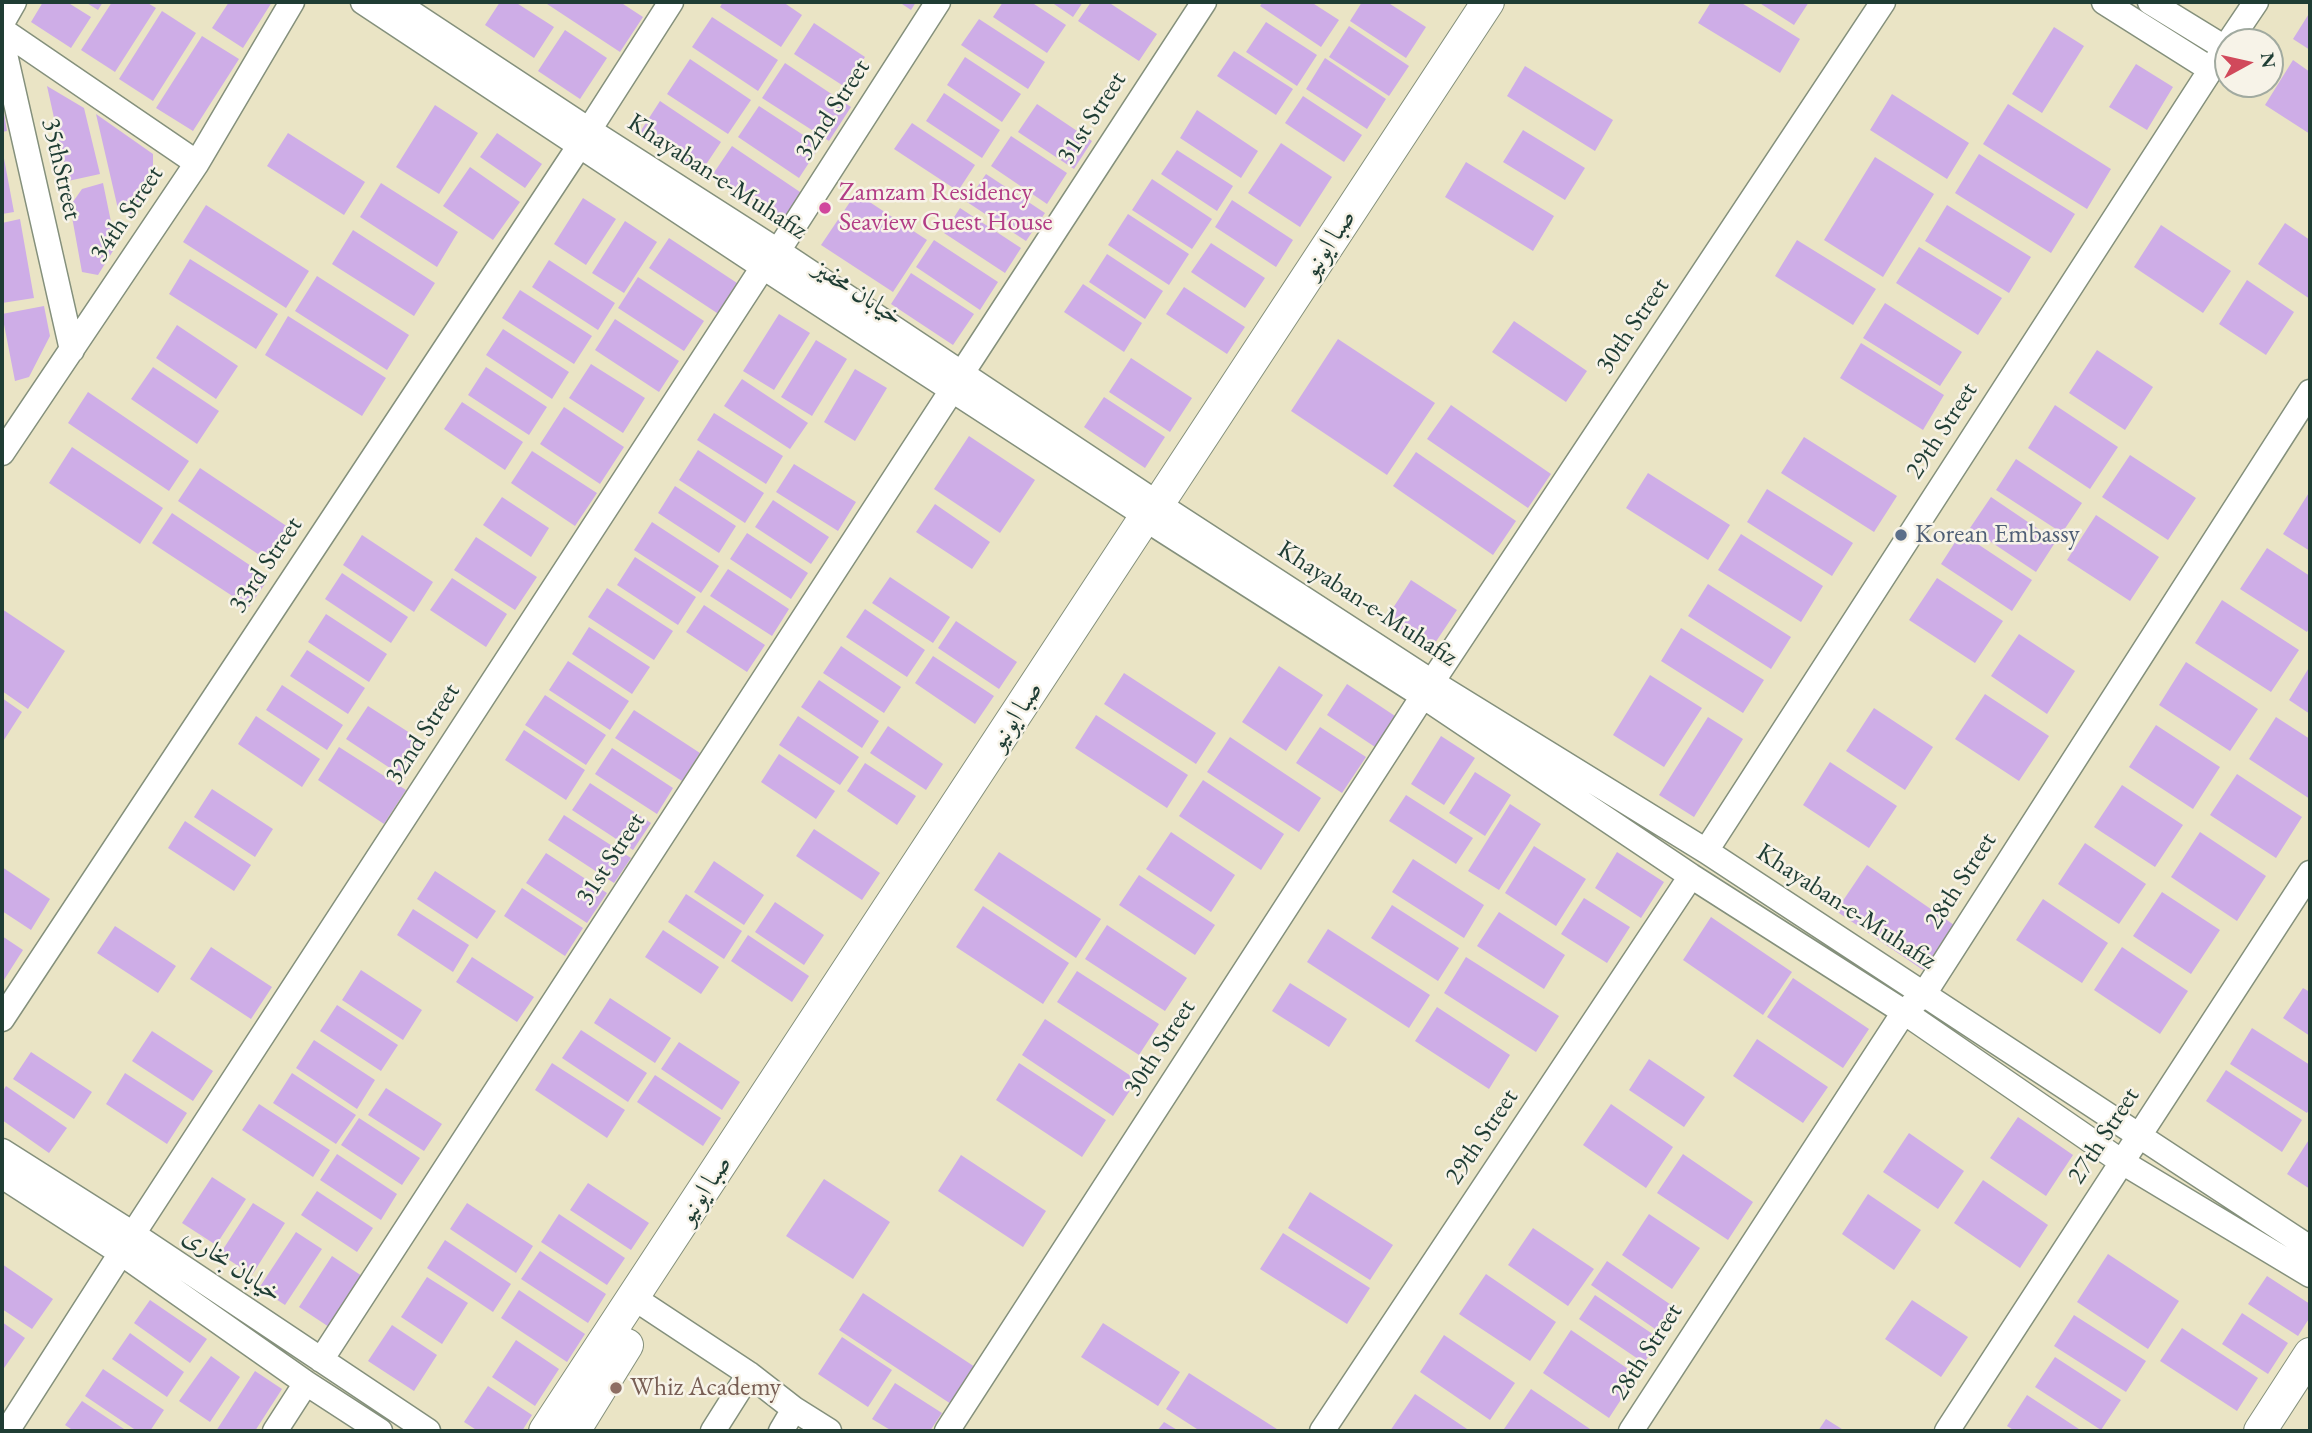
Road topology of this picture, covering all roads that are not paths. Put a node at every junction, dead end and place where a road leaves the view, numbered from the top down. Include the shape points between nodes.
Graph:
1 (14, 2) edge
2 (292, 2) edge
3 (363, 2) edge
4 (396, 2) edge
5 (671, 2) edge
6 (938, 2) edge
7 (1203, 2) edge
8 (1489, 2) edge
9 (1510, 2) edge
10 (1883, 2) edge
11 (2104, 2) edge
12 (2150, 2) edge
13 (2256, 2) edge
14 (2, 23) edge
15 (2238, 28) edge
16 (2, 30) edge
17 (2214, 37) edge
18 (2, 41) edge
19 (2214, 63) edge
20 (2210, 69) junction
21 (584, 137) junction
22 (197, 163) junction
23 (771, 259) junction
24 (72, 350) junction
25 (957, 381) junction
26 (2310, 392) edge
27 (2, 453) edge
28 (1159, 515) junction
29 (1427, 689) junction
30 (1706, 851) junction
31 (2310, 873) edge
32 (1691, 876) junction
33 (1924, 994) junction
34 (1904, 1012) junction
35 (2, 1018) edge
36 (2140, 1136) junction
37 (2, 1152) edge
38 (2122, 1163) junction
39 (2, 1177) edge
40 (127, 1244) junction
41 (2310, 1248) edge
42 (2310, 1275) edge
43 (642, 1303) junction
44 (2310, 1354) edge
45 (321, 1360) junction
46 (749, 1374) junction
47 (306, 1383) junction
48 (2310, 1391) edge
49 (794, 1409) junction
50 (7, 1431) edge
51 (275, 1431) edge
52 (380, 1431) edge
53 (428, 1431) edge
54 (545, 1431) edge
55 (574, 1431) edge
56 (713, 1431) edge
57 (780, 1431) edge
58 (829, 1431) edge
59 (947, 1431) edge
60 (1322, 1431) edge
61 (1631, 1431) edge
62 (1947, 1431) edge
63 (2260, 1431) edge
64 (2284, 1431) edge

1 - 14 street
2 - 22 street, 34th Street
3 - 21 street
4 - 21 street, Khayaban-e-Muhafiz
5 - 21 street, 33rd Street
6 - 23 street, 32nd Street
7 - 25 street, 31st Street
8 - 28 main road, صبا ایونیو
9 - 28 main road, صبا ایونیو
10 - 29 street, 30th Street
11 - 20 street
12 - 17 street
13 - 15 street, 29th Street
16 - 22 street
18 - 24 street, 35thStreet
19 - 20 street, 29th Street
20 - 30 street, 29th Street
21 - 23 street, Khayaban-e-Muhafiz
21 - 35 street, 33rd Street
22 - 24 street, 34th Street
23 - 25 street, Khayaban-e-Muhafiz
23 - 40 street, 32nd Street
24 - 27 street, 34th Street
25 - 28 street
25 - 45 street, 31st Street
26 - 33 street, 28th Street
28 - 29 street, Khayaban-e-Muhafiz
28 - 43 main road, صبا ایونیو
29 - 30 street, Khayaban-e-Muhafiz
29 - 32 street, Khayaban-e-Muhafiz
29 - 59 street, 30th Street
30 - 33 street, Khayaban-e-Muhafiz
31 - 36 street, 27th Street
32 - 34 street, Khayaban-e-Muhafiz
32 - 60 street, 29th Street
33 - 34 street, 28th Street
33 - 36 street, Khayaban-e-Muhafiz
34 - 38 street, Khayaban-e-Muhafiz
34 - 61 street, 28th Street
36 - 38 street, 27th Street
36 - 41 street, Khayaban-e-Muhafiz
37 - 40 street, خیابان بخاری
38 - 42 street, Khayaban-e-Muhafiz
38 - 62 street, 27th Street
39 - 40 street
40 - 45 street, خیابان بخاری
40 - 47 street
40 - 50 street, 32nd Street
43 - 46 street
43 - 54 main road, صبا ایونیو
43 - 55 main road, صبا ایونیو
44 - 63 main road
45 - 53 street, خیابان بخاری
46 - 49 street
46 - 56 street
47 - 51 street
47 - 52 street
48 - 64 main road
49 - 57 street
49 - 58 street

